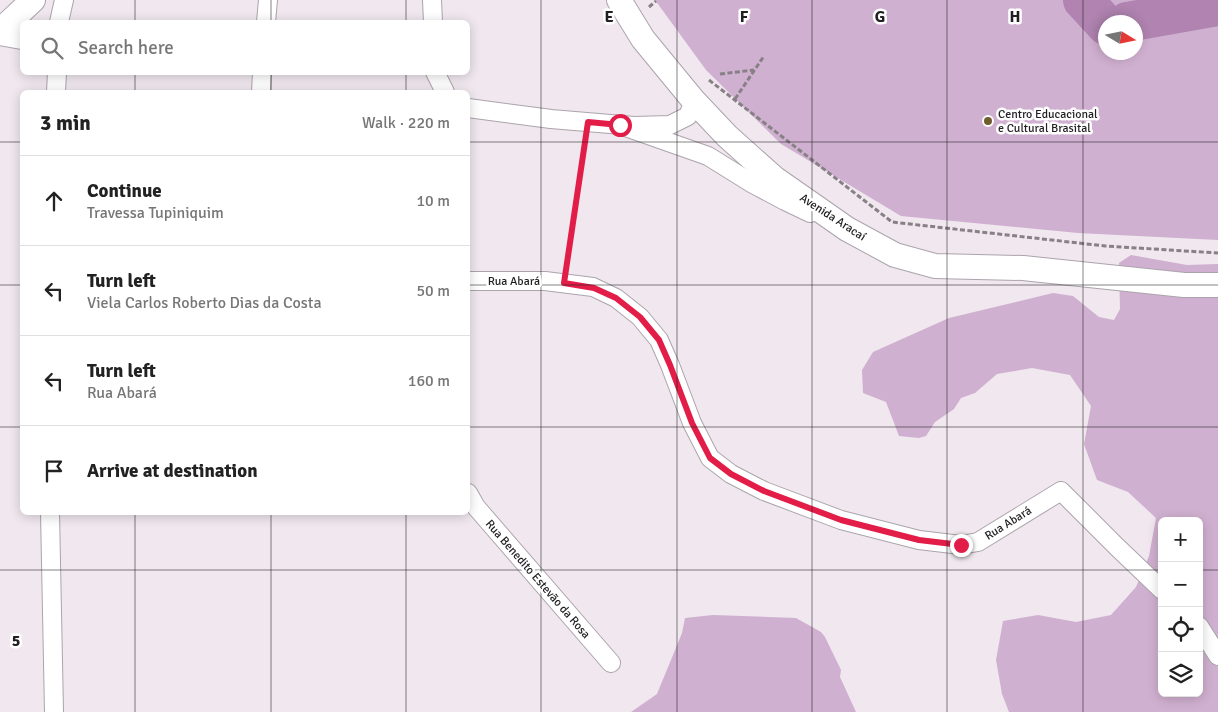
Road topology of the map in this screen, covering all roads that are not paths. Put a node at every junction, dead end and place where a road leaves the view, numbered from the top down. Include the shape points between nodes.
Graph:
1 (33, 0) edge
2 (64, 0) edge
3 (268, 0) edge
4 (432, 0) edge
5 (619, 0) edge
6 (59, 20) edge
7 (266, 20) edge
8 (433, 20) edge
9 (0, 32) edge
10 (20, 37) edge
11 (57, 75) edge
12 (262, 75) edge
13 (436, 75) edge
14 (56, 90) edge
15 (261, 90) edge
16 (444, 90) edge
17 (694, 101) junction
18 (470, 108) edge
19 (620, 125) junction
20 (847, 230) junction
21 (470, 281) edge
22 (1218, 285) edge
23 (470, 496) edge
24 (50, 515) edge
25 (1158, 586) edge
26 (1203, 632) edge
27 (1218, 656) edge
28 (611, 663) dead end
29 (54, 712) edge

1 - 9 main road
2 - 6 street
3 - 7 street
4 - 8 street
5 - 17 main road, Avenida Aracaí via 644,39
9 - 10 main road
11 - 14 street
12 - 15 street
13 - 16 street
17 - 19 street via 688,116 670,125
17 - 20 main road, Avenida Aracaí via 774,178
18 - 19 street
19 - 20 street via 708,156 753,184
20 - 22 main road, Avenida Aracaí via 894,255 935,266 1023,268 1184,285
21 - 25 street, Rua Abará via 564,283 594,288 616,298 640,317 659,340 692,423 710,458 731,474 764,491 841,520 919,540 961,545 978,542 1061,491
23 - 28 street, Rua Benedito Estevão da Rosa
24 - 29 street
26 - 27 street

